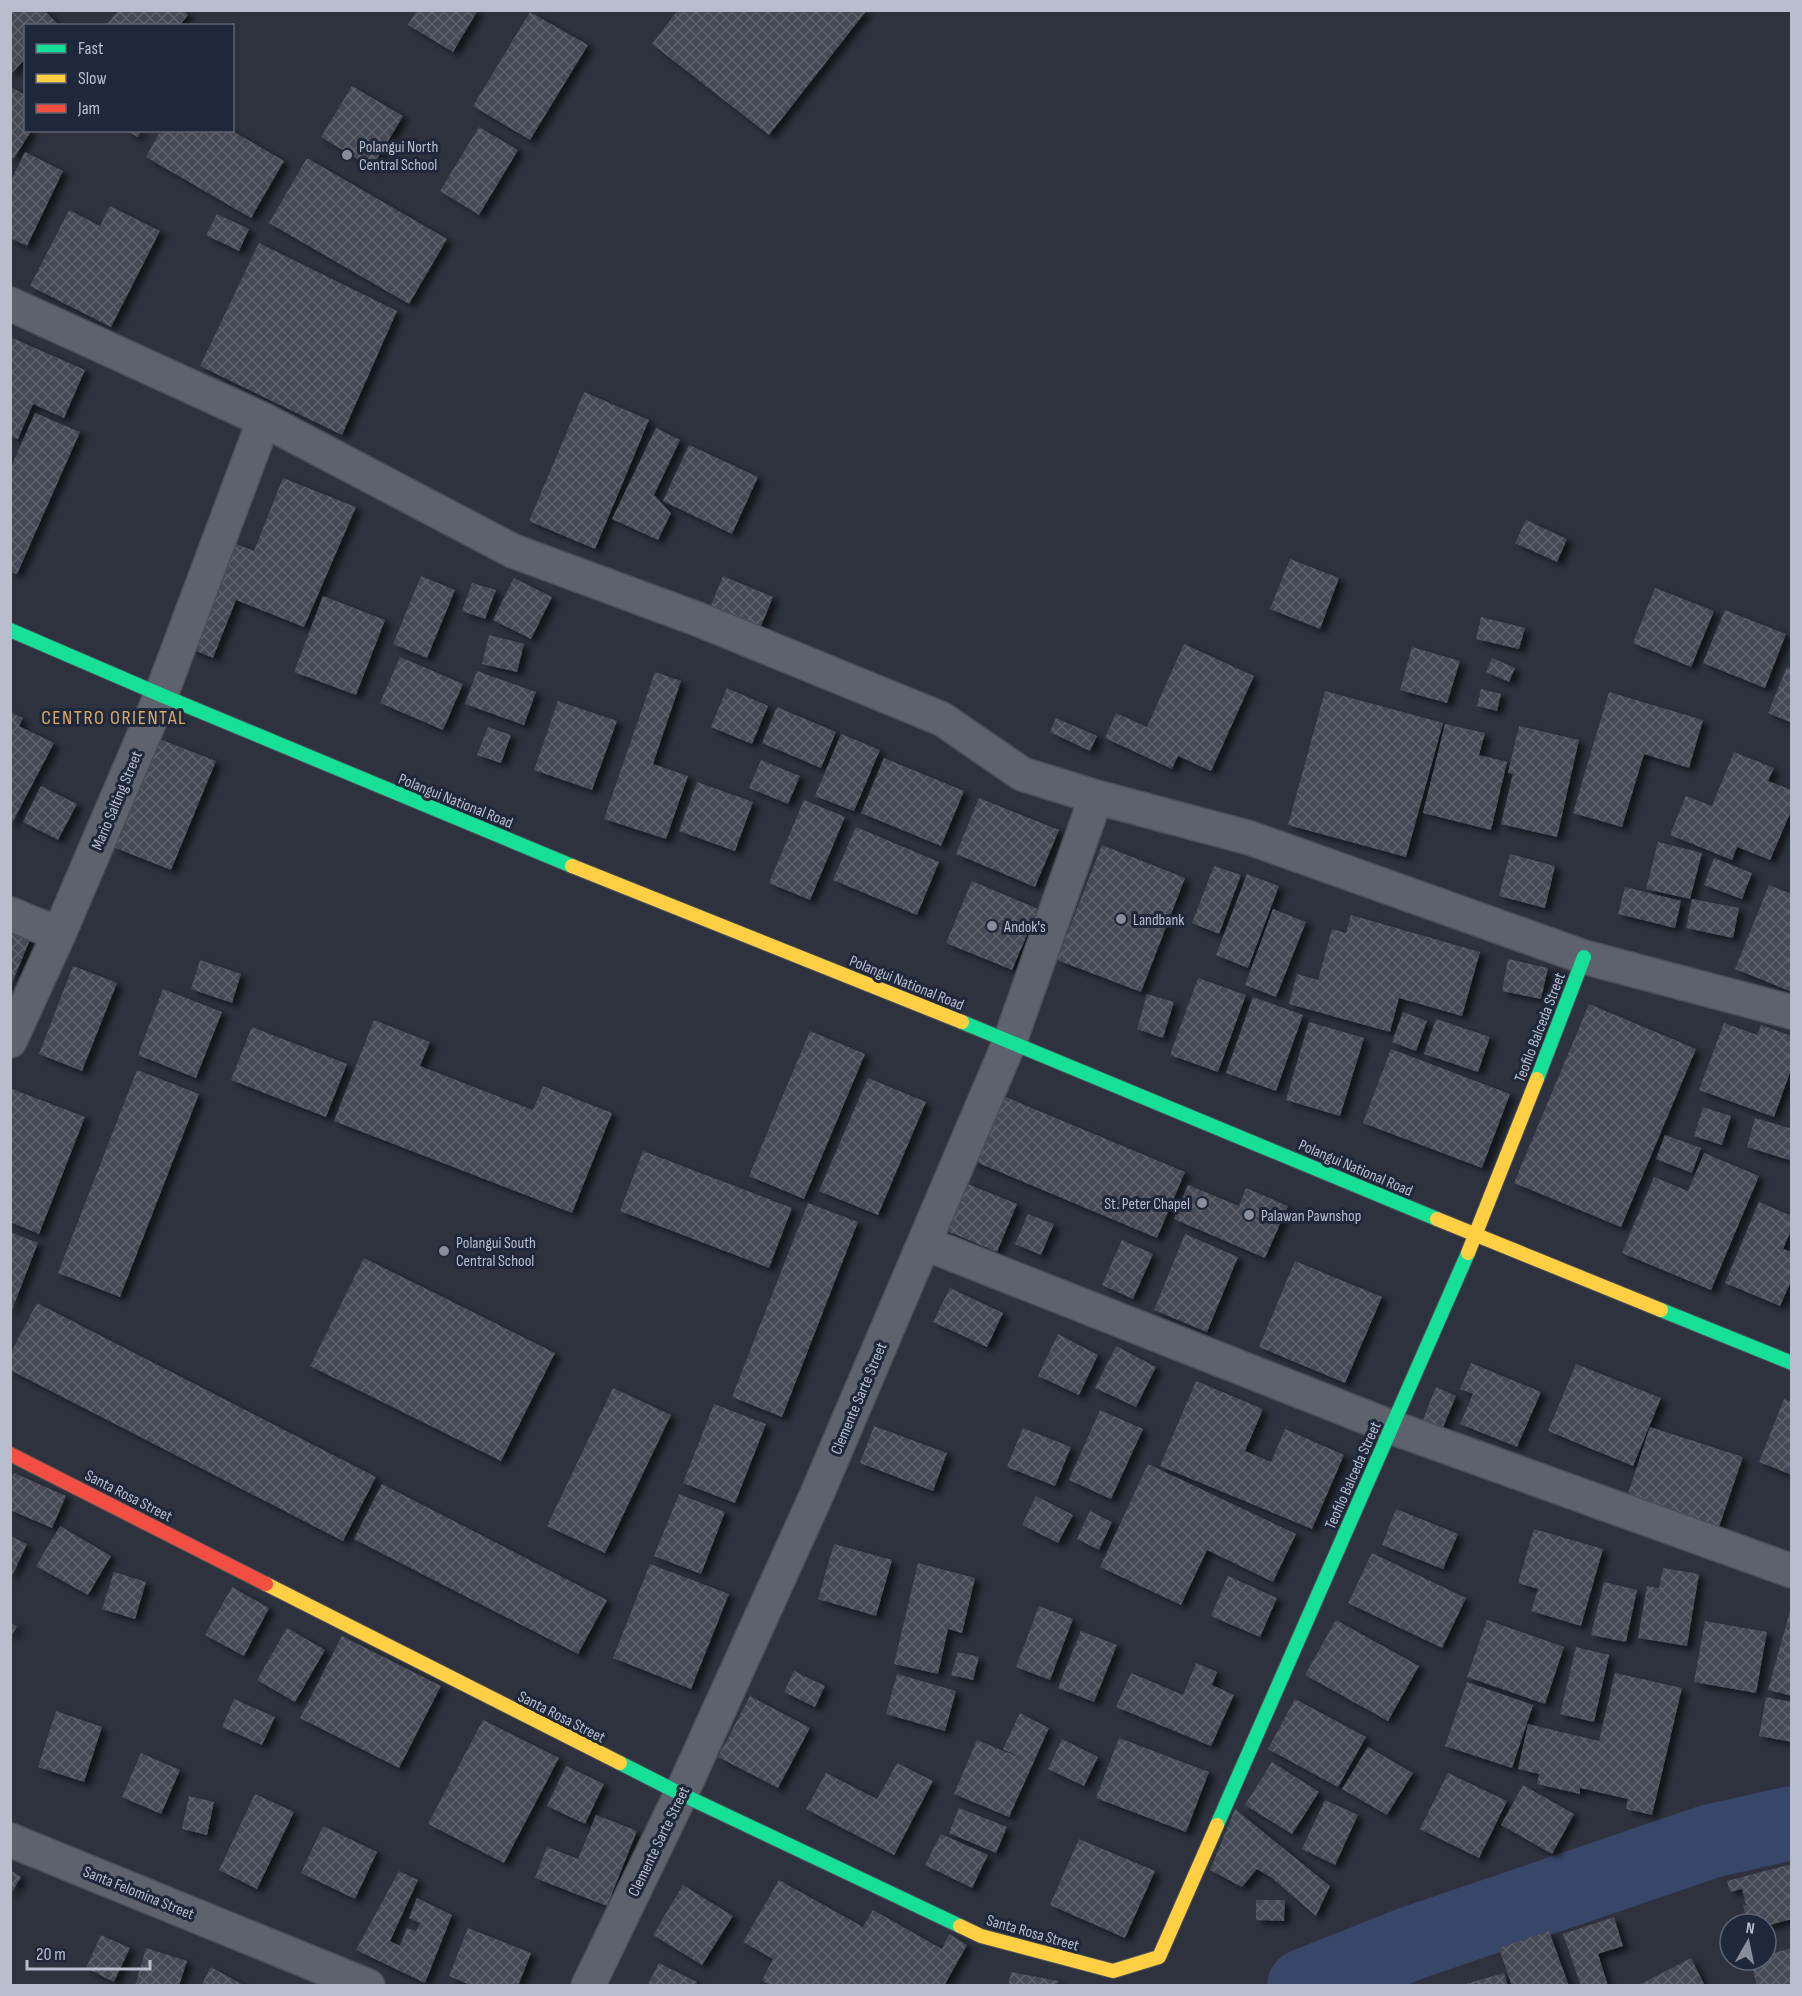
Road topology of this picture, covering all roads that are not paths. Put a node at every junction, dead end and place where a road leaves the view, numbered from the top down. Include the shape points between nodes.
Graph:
1 (10, 304) edge
2 (264, 420) junction
3 (10, 630) edge
4 (161, 695) junction
5 (1096, 798) junction
6 (10, 914) edge
7 (59, 934) junction
8 (1584, 957) junction
9 (1791, 1012) edge
10 (10, 1041) edge
11 (1010, 1041) junction
12 (1476, 1235) junction
13 (924, 1243) junction
14 (1791, 1363) edge
15 (1391, 1427) junction
16 (10, 1454) edge
17 (1791, 1571) edge
18 (681, 1794) junction
19 (10, 1840) edge
20 (1113, 1971) joint
21 (368, 1986) edge
22 (588, 1986) edge

1 - 2 street
2 - 4 street, Mario Salting Street
2 - 5 street via 513,551 700,620 942,719 1022,774
3 - 4 street, Polangui National Road
4 - 7 street, Mario Salting Street
4 - 11 street, Polangui National Road
5 - 8 street via 1250,838
5 - 11 street, Clemente Sarte Street
6 - 7 street
7 - 10 street, Mario Salting Street
8 - 9 street
8 - 12 street, Teofilo Balceda Street
11 - 12 street, Polangui National Road
11 - 13 street, Clemente Sarte Street
12 - 14 street, Polangui National Road
12 - 15 street, Teofilo Balceda Street
13 - 15 street
13 - 18 street, Clemente Sarte Street via 817,1494
15 - 17 street
15 - 20 street, Teofilo Balceda Street via 1159,1957
16 - 18 street, Santa Rosa Street
18 - 20 street, Santa Rosa Street via 981,1936
18 - 22 street, Clemente Sarte Street
19 - 21 street, Santa Felomina Street

